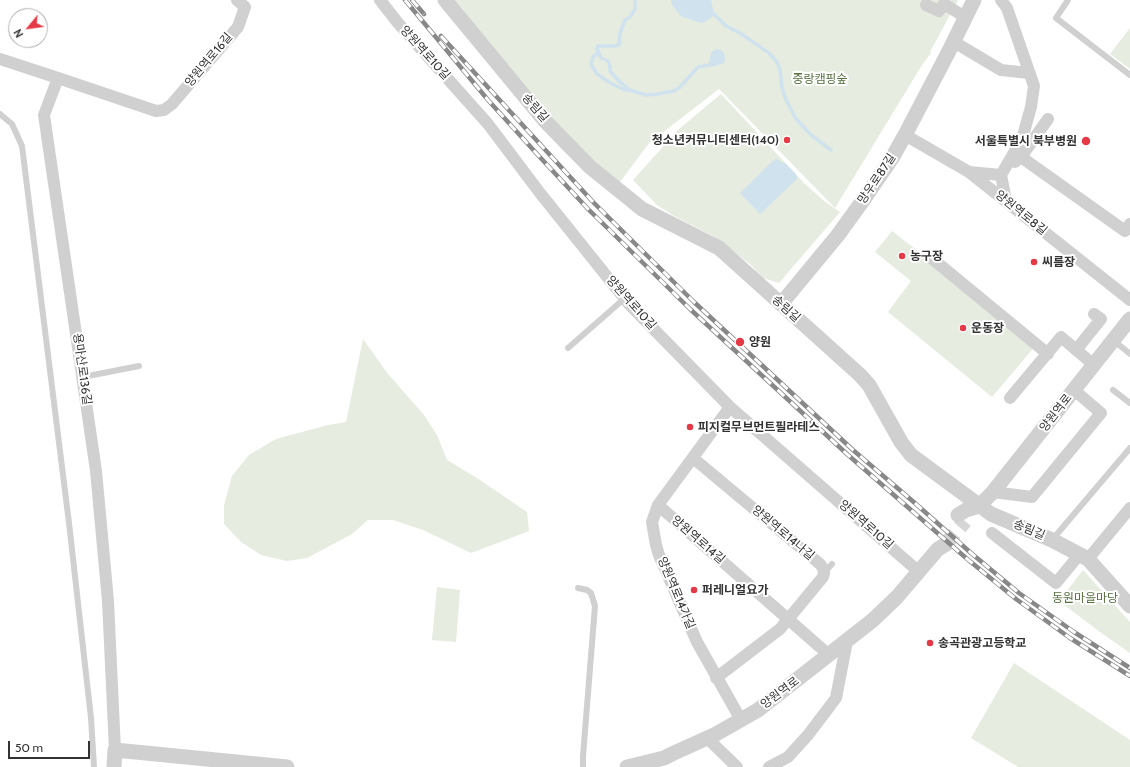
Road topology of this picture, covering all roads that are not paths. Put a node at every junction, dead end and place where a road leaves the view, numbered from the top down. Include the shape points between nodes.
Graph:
1 (237, 0) edge
2 (380, 0) edge
3 (445, 0) edge
4 (974, 0) edge
5 (1001, 0) edge
6 (1068, 0) edge
7 (945, 2) edge
8 (926, 5) dead end
9 (965, 18) junction
10 (954, 42) junction
11 (0, 59) edge
12 (1030, 73) junction
13 (1130, 75) edge
14 (58, 78) junction
15 (0, 114) edge
16 (1048, 119) dead end
17 (905, 135) junction
18 (1021, 157) junction
19 (969, 172) junction
20 (1001, 175) junction
21 (1006, 201) junction
22 (1128, 230) edge
23 (929, 256) dead end
24 (625, 298) junction
25 (1130, 300) edge
26 (781, 304) junction
27 (1094, 314) dead end
28 (1130, 319) edge
29 (1113, 340) junction
30 (568, 348) dead end
31 (1076, 350) junction
32 (1048, 354) junction
33 (1130, 354) edge
34 (1094, 365) junction
35 (139, 366) dead end
36 (83, 377) junction
37 (1074, 390) junction
38 (1113, 390) dead end
39 (1010, 398) dead end
40 (1130, 403) edge
41 (730, 407) junction
42 (1130, 448) edge
43 (693, 458) junction
44 (993, 492) junction
45 (658, 505) junction
46 (1130, 508) edge
47 (968, 513) junction
48 (992, 533) dead end
49 (1052, 540) junction
50 (940, 545) tunnel mouth
51 (1083, 557) junction
52 (918, 571) junction
53 (578, 588) dead end
54 (1130, 606) edge
55 (788, 619) junction
56 (847, 641) junction
57 (829, 655) junction
58 (716, 678) junction
59 (741, 720) junction
60 (707, 738) junction
61 (115, 750) junction
62 (94, 767) edge
63 (114, 767) edge
64 (287, 767) edge
65 (584, 767) edge
66 (626, 767) edge
67 (737, 767) edge
68 (769, 767) edge

1 - 14 street, 양원역로16길 via 245,7 238,27 164,110 156,111
2 - 24 street, 양원역로10길 via 488,124
3 - 26 street, 송림길 via 545,121 590,167 642,209 719,248
4 - 9 street, 망우로87길
5 - 12 street
6 - 13 lane via 1056,18
7 - 8 street via 939,12
7 - 9 street
9 - 10 street, 망우로87길
10 - 12 street via 1001,70
10 - 17 street, 망우로87길
11 - 14 street
12 - 20 street via 1034,86 1022,139
14 - 36 street, 용마산로136길 via 45,109 44,122
15 - 62 lane via 12,124 22,146 69,523
16 - 18 street
17 - 19 street, 양원역로8길
17 - 26 street, 망우로87길 via 838,235
18 - 20 street
18 - 22 street
19 - 20 street
19 - 21 street, 양원역로8길
20 - 21 street
21 - 25 street, 양원역로8길
23 - 32 street
24 - 30 lane
24 - 41 street, 양원역로10길
26 - 47 street, 송림길 via 869,385 911,455
27 - 31 street via 1101,320
28 - 29 street, 양원역로
29 - 33 lane
29 - 34 street, 양원역로
31 - 32 street via 1061,337
31 - 34 street
32 - 39 street
34 - 37 street, 양원역로
35 - 36 lane
36 - 61 street, 용마산로136길 via 96,471 108,601
37 - 44 street, 양원역로
37 - 44 street via 1100,413 1032,497
38 - 40 lane
41 - 43 street
41 - 52 street, 양원역로10길
42 - 49 lane
43 - 45 street
43 - 55 street, 양원역로14나길 via 823,568 828,569
44 - 47 street, 양원역로
45 - 55 street, 양원역로14길
45 - 58 street, 양원역로14가길 via 652,522 656,545 697,642
46 - 51 street
47 - 49 street, 송림길 via 996,517
48 - 51 street via 1056,583
49 - 51 street, 송림길
50 - 52 street, 양원역로
51 - 54 street, 송림길
52 - 56 street, 양원역로 via 897,597
53 - 65 lane via 591,593 595,606
55 - 57 street, 양원역로14길
55 - 58 street via 773,636
56 - 57 street, 양원역로
56 - 68 street via 836,698 788,758
57 - 59 street, 양원역로 via 758,710
58 - 59 street, 양원역로14가길
59 - 60 street, 양원역로
60 - 66 street, 양원역로 via 664,758
60 - 67 street
61 - 63 street, 용마산로136길
61 - 64 street

